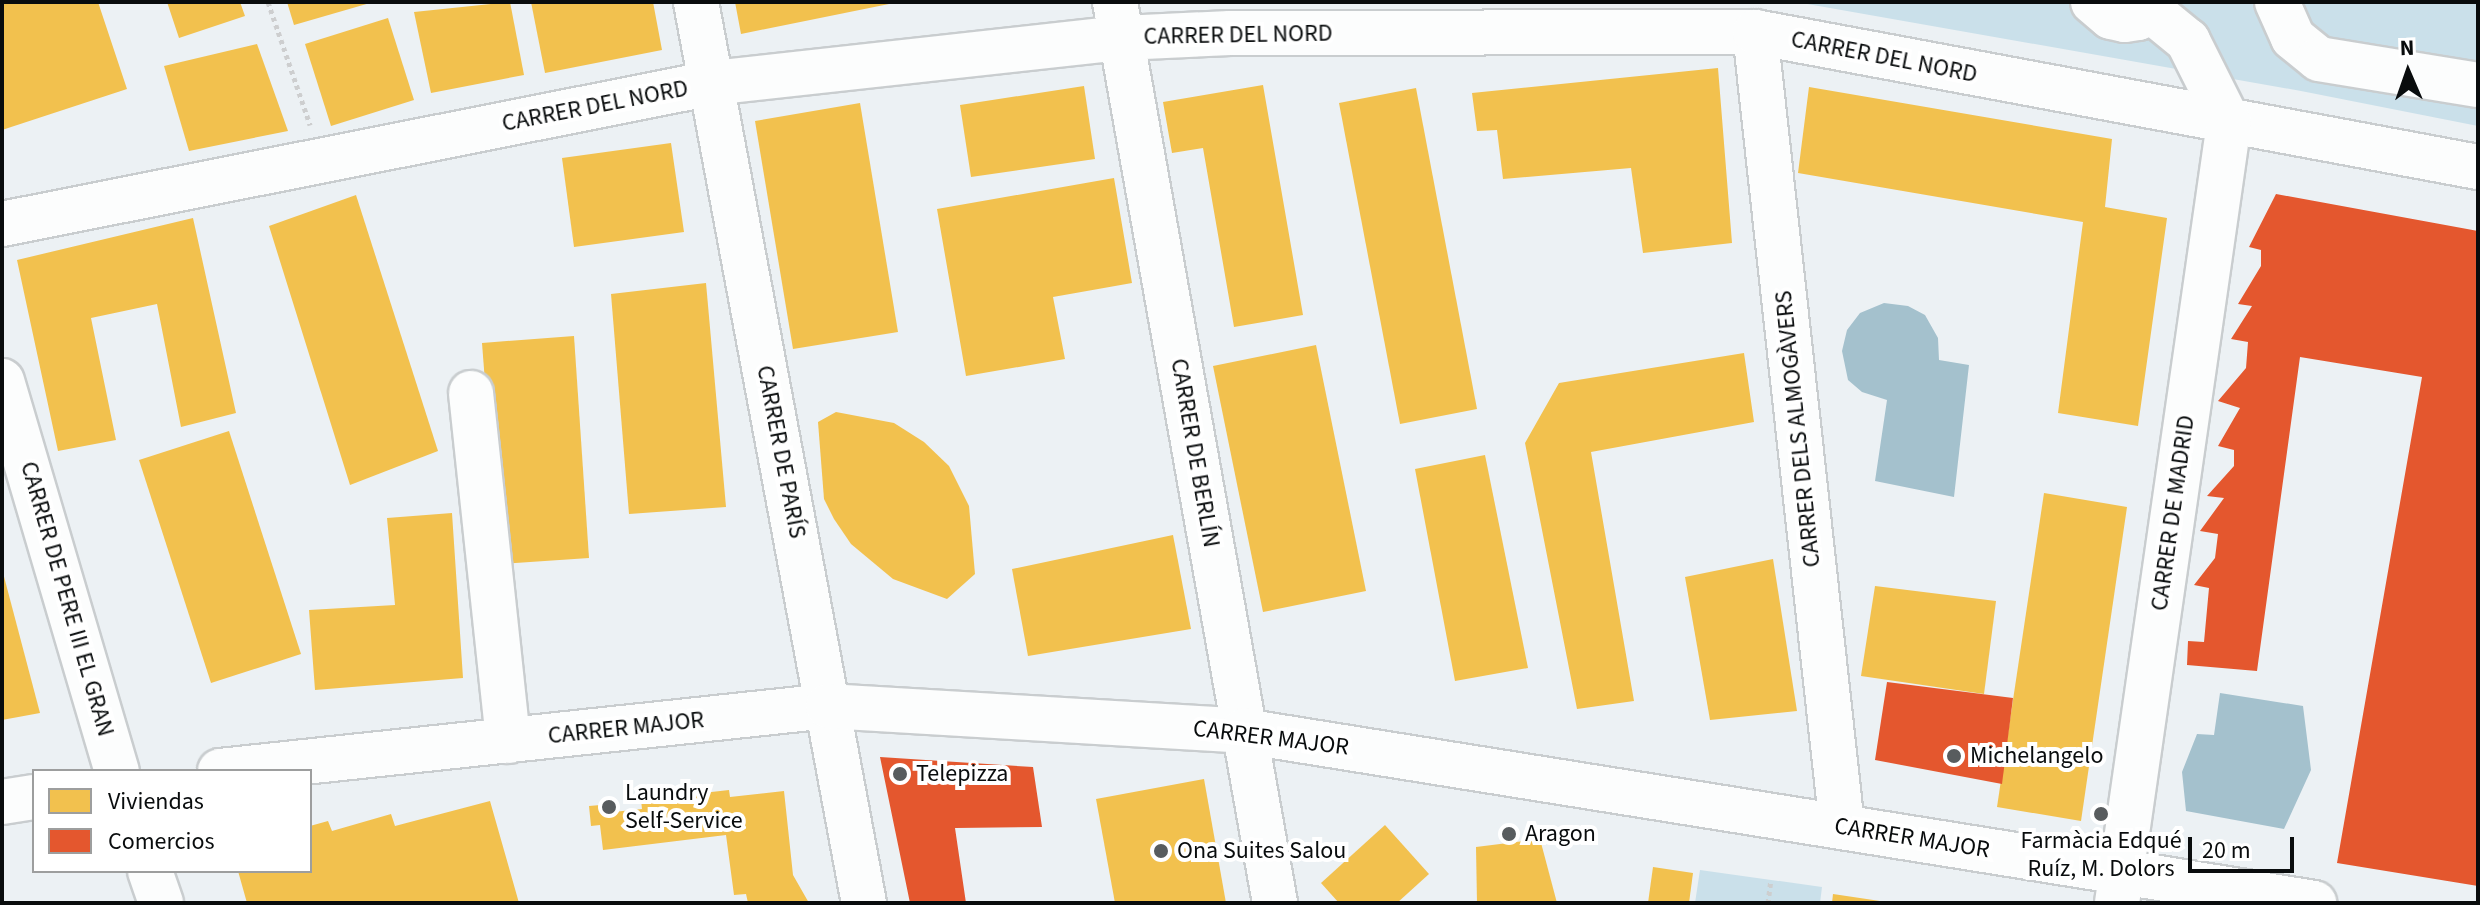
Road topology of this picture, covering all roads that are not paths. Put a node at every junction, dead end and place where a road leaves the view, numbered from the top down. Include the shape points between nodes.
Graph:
1 (696, 2) edge
2 (2093, 2) edge
3 (2277, 2) edge
4 (2153, 6) edge
5 (1118, 20) edge
6 (1755, 32) junction
7 (712, 83) junction
8 (2478, 85) edge
9 (2229, 123) junction
10 (2478, 167) edge
11 (2, 224) edge
12 (2, 381) edge
13 (471, 393) dead end
14 (828, 706) junction
15 (1243, 731) junction
16 (508, 741) junction
17 (116, 769) edge
18 (239, 769) edge
19 (32, 797) edge
20 (2, 802) edge
21 (1842, 826) junction
22 (151, 873) edge
23 (2119, 888) edge
24 (161, 903) edge
25 (864, 903) edge
26 (1275, 903) edge
27 (2314, 903) edge

1 - 7 street, CARRER DE PARÍS
2 - 4 street via 2099,11 2125,20
3 - 8 street via 2293,38 2319,59
4 - 9 street via 2188,41
5 - 6 street, CARRER DEL NORD via 1230,33
5 - 7 street, CARRER DEL NORD
5 - 15 street, CARRER DE BERLÍN
6 - 9 street, CARRER DEL NORD
6 - 21 street, CARRER DELS ALMOGÀVERS
7 - 11 street, CARRER DEL NORD
7 - 14 street, CARRER DE PARÍS
9 - 10 street, CARRER DEL NORD
9 - 23 street, CARRER DE MADRID
12 - 17 street, CARRER DE PERE III EL GRAN
13 - 16 street
14 - 15 street, CARRER MAJOR
14 - 16 street, CARRER MAJOR
14 - 25 street, CARRER DE PARÍS
15 - 21 street, CARRER MAJOR
15 - 26 street, CARRER DE BERLÍN
16 - 18 street, CARRER MAJOR
19 - 20 street
21 - 23 street, CARRER MAJOR
22 - 24 street
23 - 27 street, CARRER MAJOR

